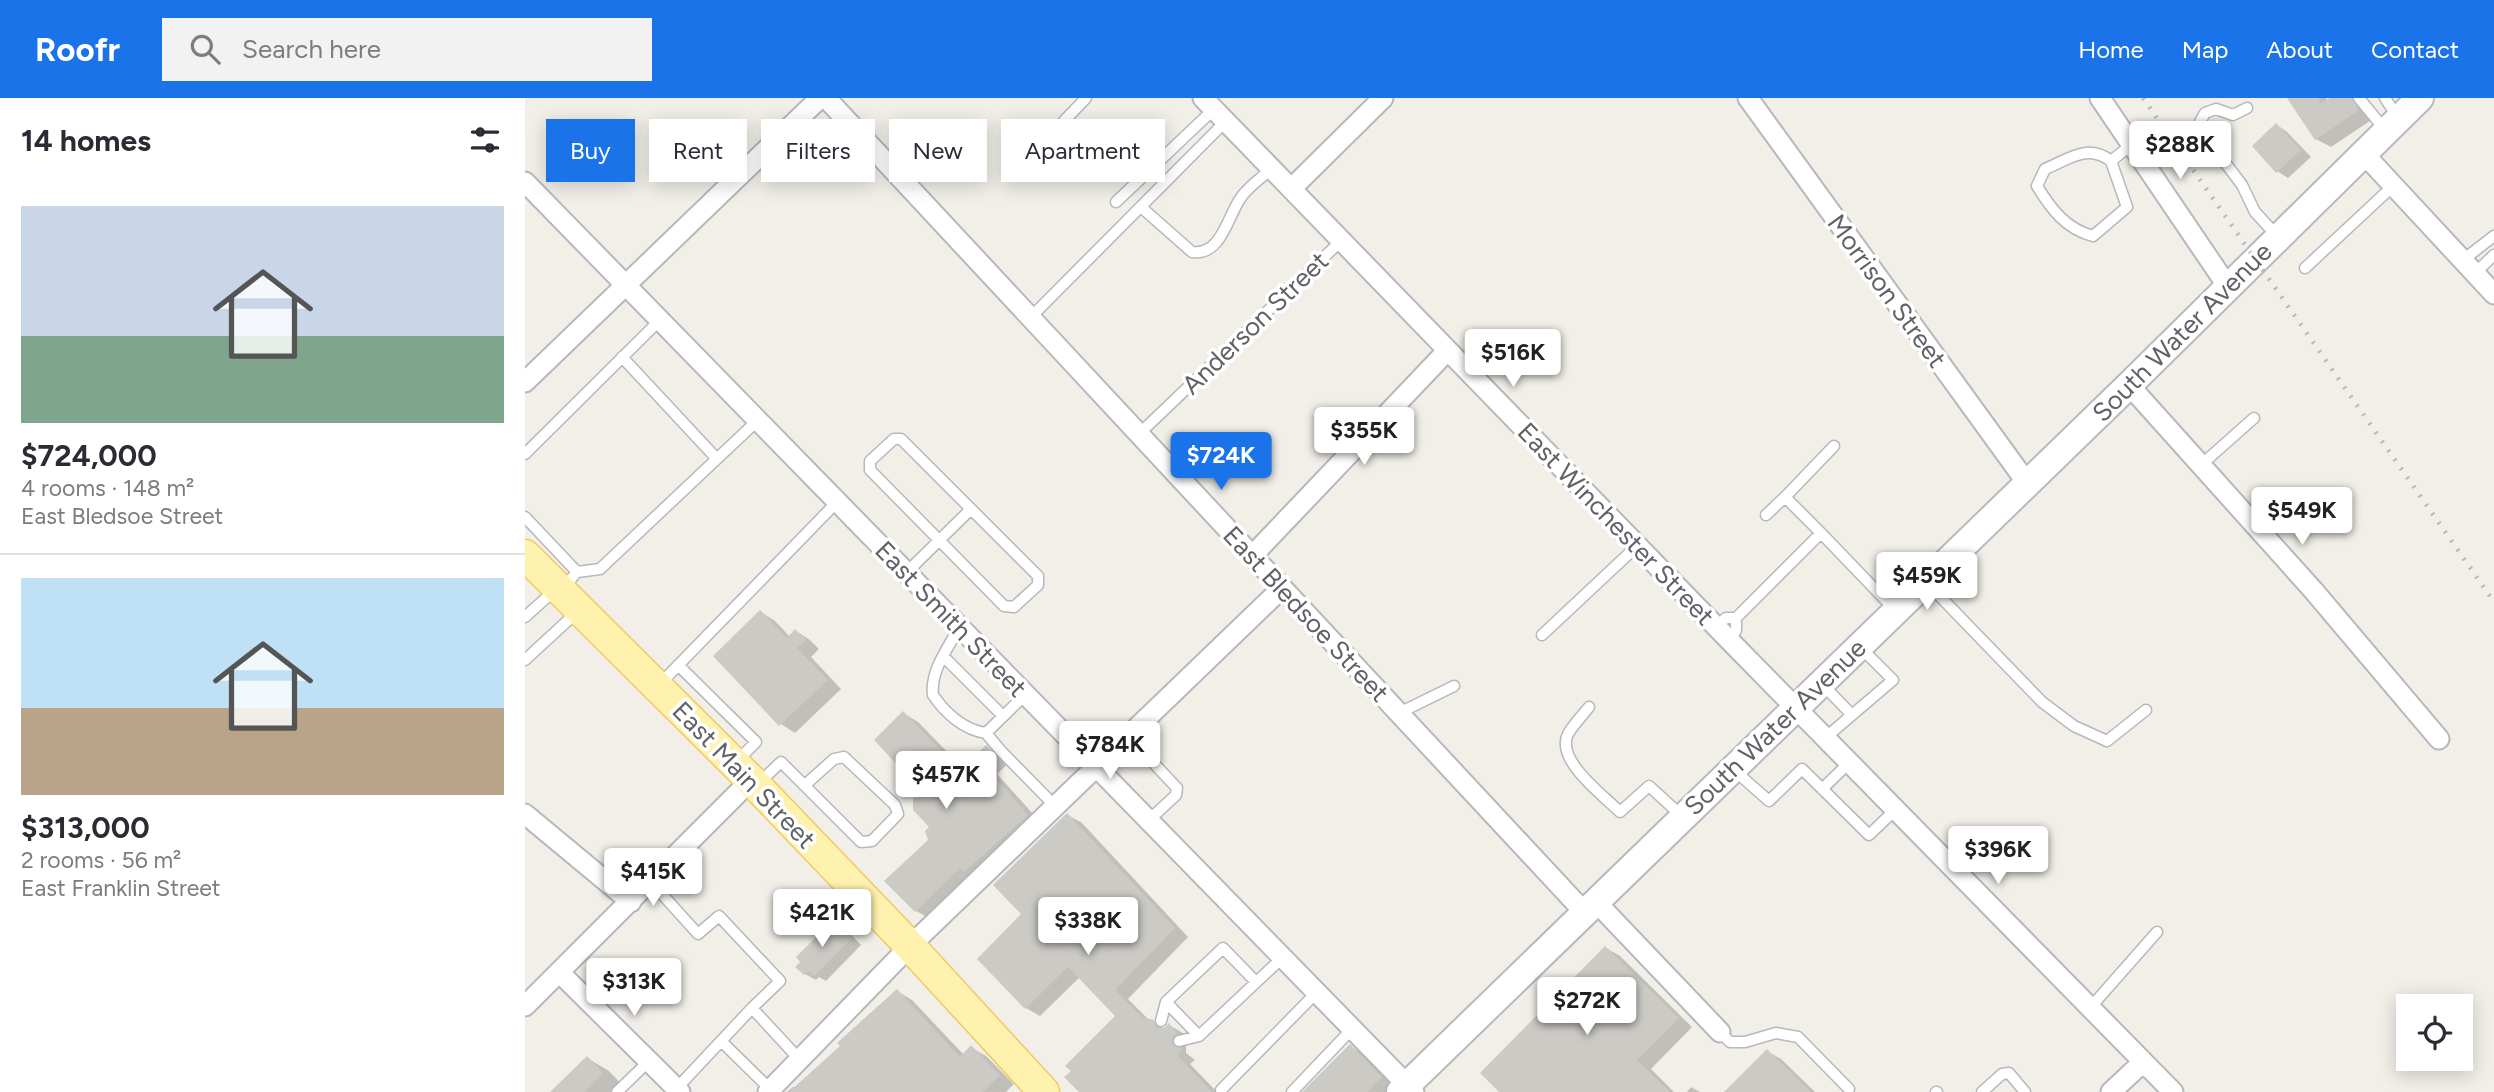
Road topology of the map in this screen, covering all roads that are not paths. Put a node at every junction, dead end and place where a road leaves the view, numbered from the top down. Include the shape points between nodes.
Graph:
1 (820, 98) edge
2 (826, 98) edge
3 (1086, 98) edge
4 (1383, 98) edge
5 (1748, 98) edge
6 (2099, 98) edge
7 (2359, 98) edge
8 (2420, 98) edge
9 (2247, 108) dead end
10 (1215, 109) edge
11 (2386, 112) edge
12 (1066, 119) edge
13 (2131, 145) junction
14 (2364, 154) junction
15 (2111, 161) junction
16 (1272, 168) junction
17 (525, 182) edge
18 (2393, 186) junction
19 (1292, 188) junction
20 (1116, 202) dead end
21 (1141, 207) junction
22 (2494, 236) edge
23 (2278, 237) junction
24 (1342, 240) junction
25 (2494, 255) edge
26 (2469, 267) junction
27 (2305, 268) dead end
28 (625, 286) junction
29 (2228, 287) junction
30 (2494, 294) edge
31 (1031, 317) junction
32 (659, 321) junction
33 (1447, 351) junction
34 (622, 357) junction
35 (525, 382) edge
36 (2129, 386) junction
37 (2253, 418) dead end
38 (757, 421) junction
39 (1139, 434) junction
40 (1834, 446) dead end
41 (525, 454) edge
42 (717, 459) junction
43 (2201, 465) junction
44 (2027, 483) junction
45 (1785, 497) junction
46 (837, 502) junction
47 (971, 509) junction
48 (1766, 516) dead end
49 (525, 517) edge
50 (1821, 533) junction
51 (939, 541) junction
52 (1637, 546) junction
53 (525, 555) edge
54 (1252, 556) junction
55 (906, 573) junction
56 (1926, 581) junction
57 (1282, 588) junction
58 (569, 590) junction
59 (1896, 610) junction
60 (525, 617) edge
61 (1736, 618) junction
62 (1716, 626) junction
63 (959, 628) junction
64 (1542, 635) dead end
65 (1730, 641) junction
66 (1859, 645) junction
67 (943, 656) junction
68 (525, 660) edge
69 (678, 665) junction
70 (1821, 682) junction
71 (1454, 685) dead end
72 (657, 687) junction
73 (1025, 695) junction
74 (1589, 707) dead end
75 (1795, 707) junction
76 (2147, 710) dead end
77 (1399, 713) junction
78 (1852, 715) junction
79 (1003, 716) junction
80 (986, 733) junction
81 (1825, 738) junction
82 (2439, 739) dead end
83 (1144, 753) dead end
84 (1849, 763) junction
85 (1096, 767) junction
86 (1732, 769) junction
87 (747, 777) junction
88 (805, 785) junction
89 (1822, 789) junction
90 (1055, 806) junction
91 (1895, 810) junction
92 (525, 814) edge
93 (1683, 818) junction
94 (1148, 821) junction
95 (651, 882) junction
96 (631, 902) junction
97 (1591, 909) junction
98 (2157, 932) dead end
99 (910, 946) junction
100 (1282, 958) junction
101 (559, 972) junction
102 (1256, 982) junction
103 (1316, 993) junction
104 (527, 1000) edge
105 (1166, 1002) junction
106 (753, 1008) junction
107 (2089, 1009) junction
108 (1161, 1021) dead end
109 (1352, 1029) junction
110 (1720, 1032) joint
111 (1199, 1036) junction
112 (721, 1041) junction
113 (1179, 1041) dead end
114 (800, 1060) junction
115 (649, 1061) junction
116 (2142, 1063) junction
117 (1849, 1089) dead end
118 (679, 1090) edge
119 (1221, 1090) dead end
120 (1407, 1090) edge
121 (770, 1091) edge
122 (1042, 1091) edge
123 (617, 1092) edge
124 (1292, 1092) edge
125 (1982, 1092) edge
126 (2025, 1092) edge
127 (2111, 1092) edge
128 (2173, 1092) edge

1 - 28 street
2 - 31 street, East Bledsoe Street
3 - 12 lane
4 - 19 street
5 - 44 street, Morrison Street
6 - 13 street
7 - 11 lane
8 - 11 main road, South Water Avenue
9 - 23 lane via 2233,115 2216,108 2200,122 2255,212
10 - 16 street, East Winchester Street
10 - 20 lane
10 - 21 lane
11 - 14 main road, South Water Avenue
13 - 15 lane
13 - 29 street
14 - 18 street
14 - 23 main road, South Water Avenue
15 - 15 lane via 2102,153 2087,151 2045,169 2037,186 2076,231 2093,236 2127,207
16 - 19 street, East Winchester Street
16 - 21 lane via 1241,196 1214,246 1200,253 1192,252
17 - 28 street, East Smith Street
18 - 26 street
18 - 27 lane
19 - 24 street, East Winchester Street
21 - 31 lane
22 - 26 lane
23 - 29 main road, South Water Avenue
24 - 33 street, East Winchester Street
24 - 39 lane, Anderson Street
25 - 26 lane
26 - 30 street
28 - 32 street, East Smith Street
28 - 35 street
29 - 36 main road, South Water Avenue
31 - 39 street, East Bledsoe Street
32 - 34 lane
32 - 38 street, East Smith Street
33 - 52 street, East Winchester Street
33 - 54 street
34 - 41 lane
34 - 42 lane
36 - 43 street
36 - 44 main road, South Water Avenue
37 - 43 lane
38 - 42 lane
38 - 46 street, East Smith Street
39 - 54 street, East Bledsoe Street
40 - 45 lane
42 - 58 lane via 600,569
43 - 82 street
44 - 56 main road, South Water Avenue
45 - 48 lane
45 - 50 lane
46 - 55 street, East Smith Street
46 - 69 lane
47 - 51 lane
47 - 51 lane via 1038,576 1038,585 1014,607 1004,606
47 - 51 lane via 901,439 894,439 870,461 870,470
49 - 58 lane
50 - 59 lane
50 - 61 lane
51 - 55 lane
52 - 62 street, East Winchester Street
52 - 64 lane
53 - 58 main road, East Main Street
54 - 57 street, East Bledsoe Street
55 - 63 street, East Smith Street
56 - 59 main road, South Water Avenue
56 - 76 lane via 2042,702 2074,726 2107,741
57 - 77 street, East Bledsoe Street
57 - 85 street
58 - 60 lane
58 - 68 lane
58 - 72 main road, East Main Street
59 - 66 main road, South Water Avenue
61 - 62 lane via 1726,618
61 - 65 lane
62 - 65 street, East Winchester Street
63 - 67 lane
63 - 73 street, East Smith Street
65 - 75 street, East Winchester Street
66 - 70 main road, South Water Avenue
66 - 78 lane via 1893,680
67 - 79 lane
67 - 80 lane via 933,695 962,724
69 - 72 lane
69 - 87 lane via 755,742
70 - 75 main road, South Water Avenue
70 - 78 lane
71 - 77 lane
72 - 87 main road, East Main Street
73 - 79 lane
73 - 85 street, East Smith Street
74 - 93 lane via 1567,736 1565,752 1573,765 1620,812 1649,786
75 - 81 street, East Winchester Street
75 - 86 main road, South Water Avenue
77 - 97 street, East Bledsoe Street
78 - 81 lane
79 - 80 lane
80 - 90 lane
81 - 84 street, East Winchester Street
83 - 94 lane via 1177,788 1176,795
84 - 89 lane
84 - 91 street, East Winchester Street
85 - 90 street
85 - 94 street, East Smith Street
86 - 89 lane via 1769,801 1801,769
86 - 93 main road, South Water Avenue
87 - 88 lane via 781,762
87 - 95 street
87 - 99 main road, East Main Street
88 - 88 lane via 861,842 872,841 898,814 895,805 844,757 834,759
89 - 91 lane via 1869,835
90 - 99 street
91 - 107 street, East Winchester Street
92 - 96 street
93 - 97 main road, South Water Avenue
94 - 100 street, East Smith Street
95 - 96 street
95 - 106 lane via 698,934 719,916 780,981
96 - 101 street
97 - 110 street, East Bledsoe Street
97 - 120 main road, South Water Avenue
98 - 107 lane
99 - 114 street
99 - 122 main road, East Main Street
100 - 102 lane
100 - 103 street, East Smith Street
101 - 104 street
101 - 115 street
102 - 105 lane via 1223,948
102 - 111 lane
103 - 109 street, East Smith Street
103 - 119 lane
105 - 108 lane
105 - 111 lane
106 - 112 lane
106 - 114 lane
107 - 116 street, East Winchester Street
109 - 120 street, East Smith Street
109 - 124 lane
110 - 117 lane via 1730,1042 1776,1032 1798,1037
111 - 113 lane
112 - 118 lane
112 - 121 lane
114 - 121 street
115 - 118 street
115 - 123 lane
116 - 127 street
116 - 128 street, East Winchester Street
125 - 126 lane via 2009,1073

